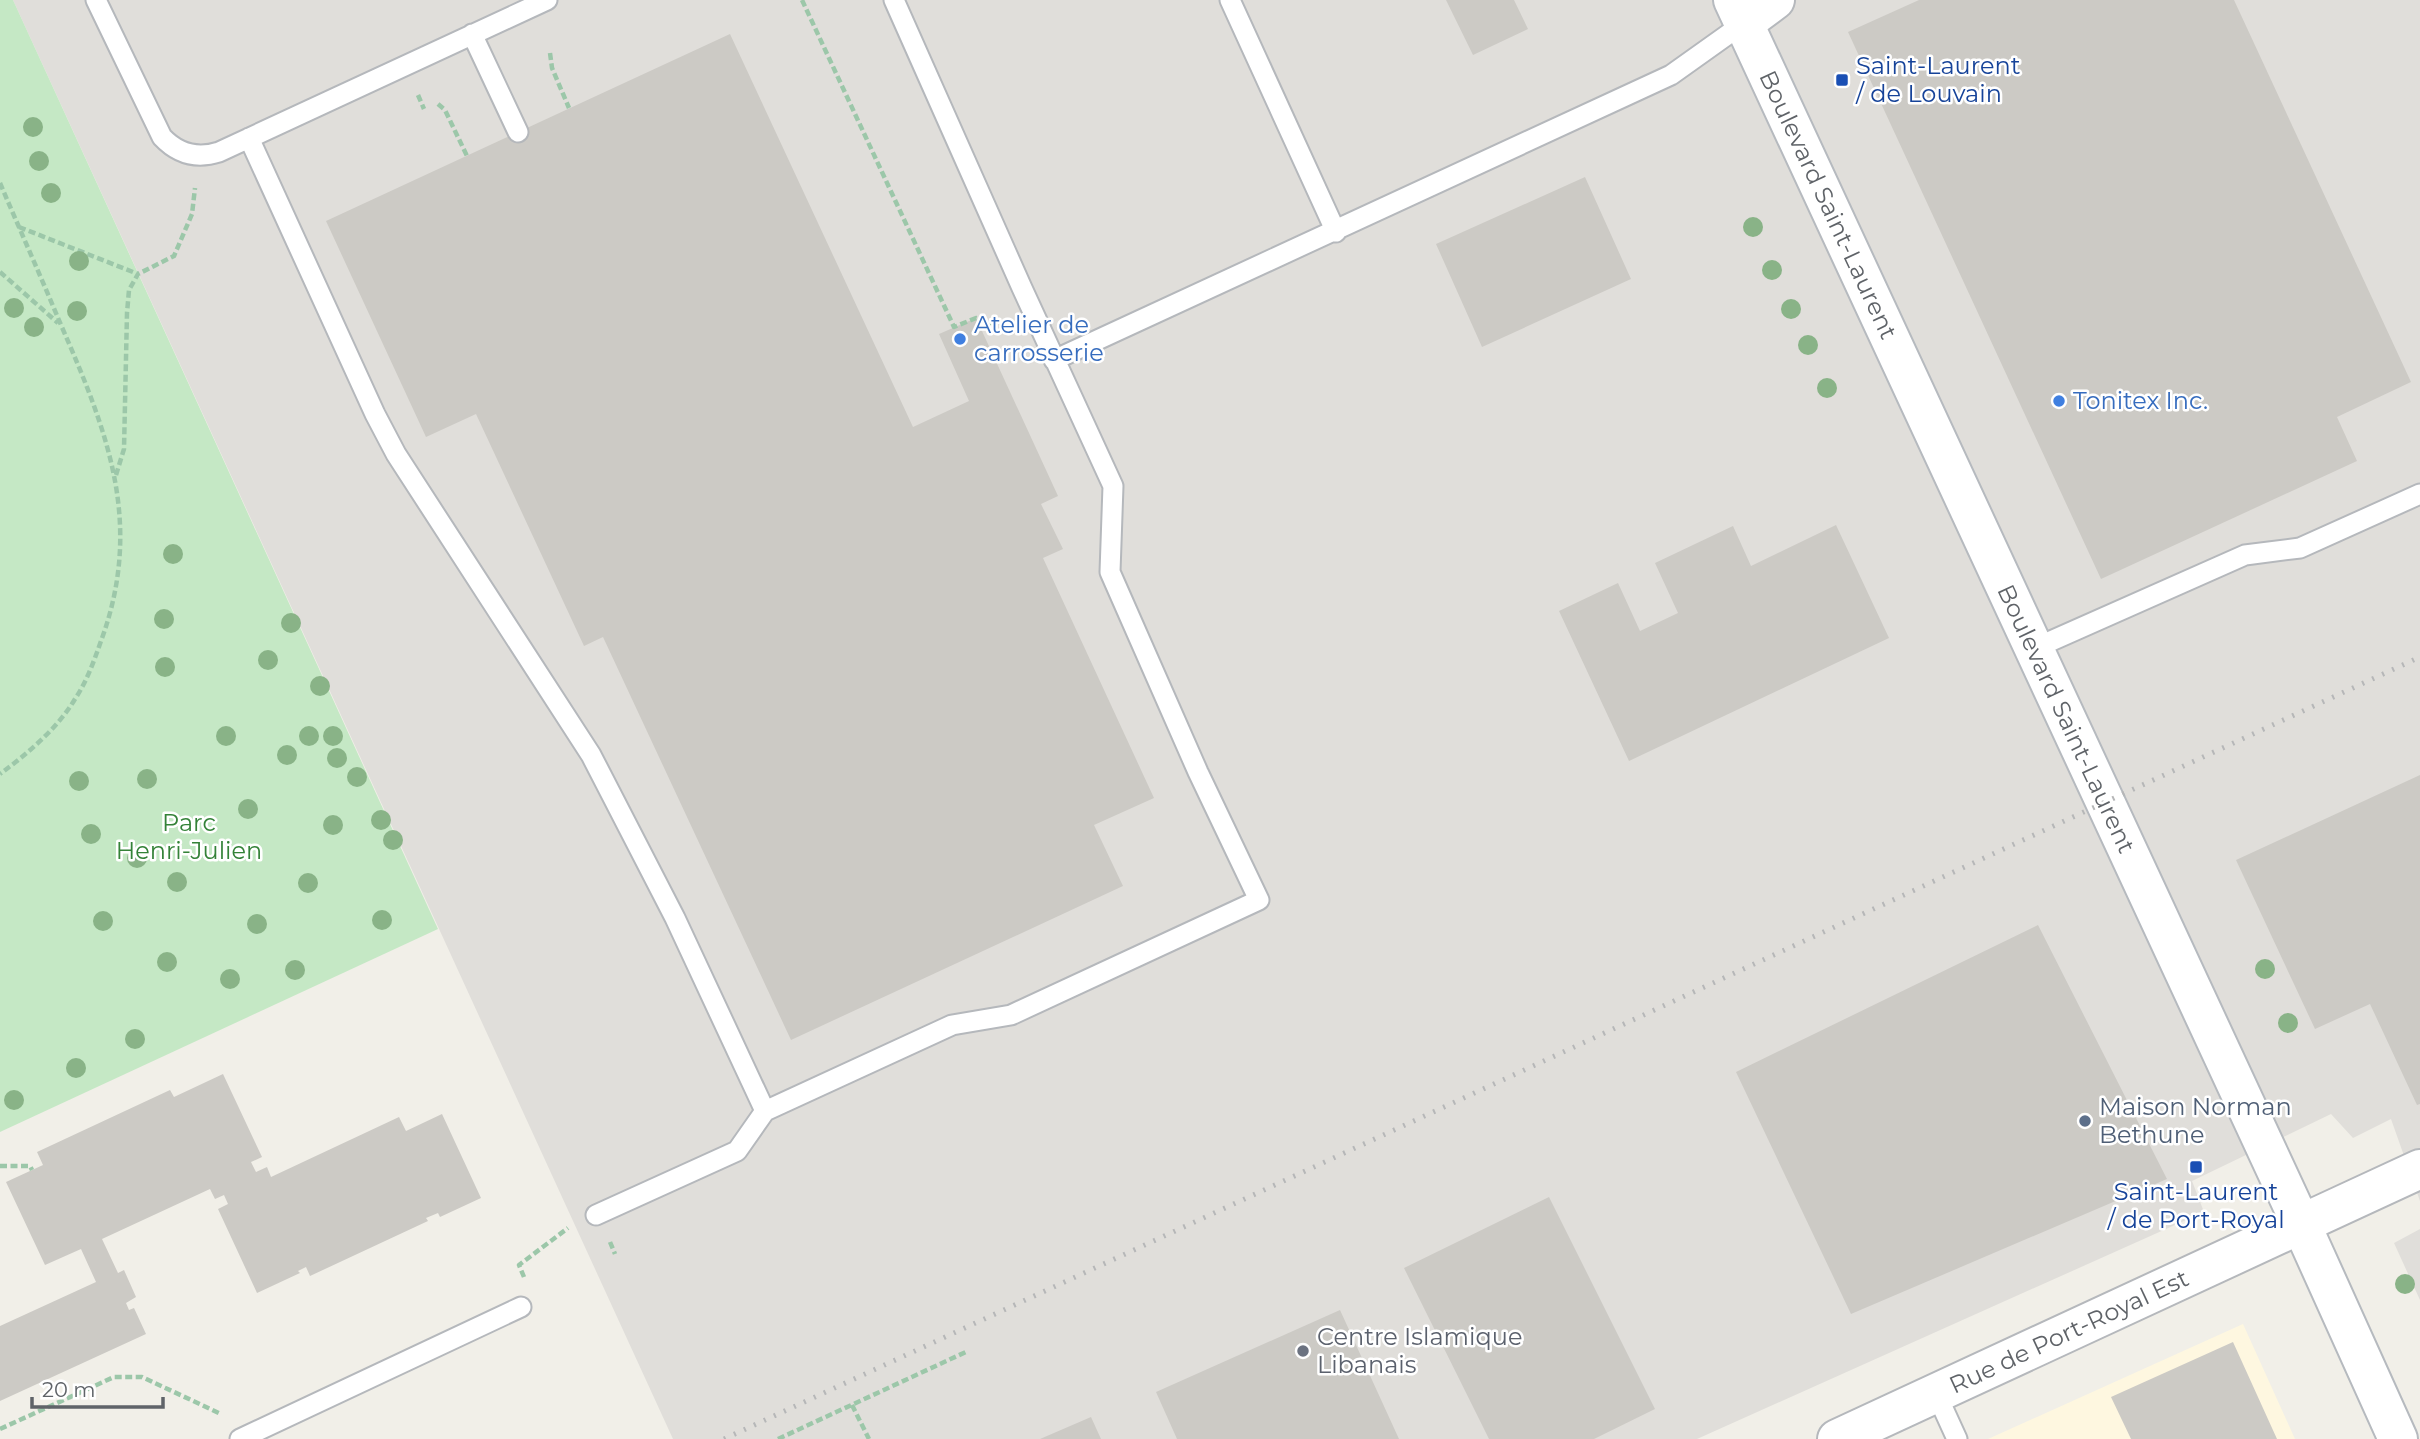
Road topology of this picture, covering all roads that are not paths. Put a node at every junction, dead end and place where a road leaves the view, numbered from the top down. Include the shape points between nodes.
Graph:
1 (96, 0) edge
2 (547, 0) edge
3 (894, 0) edge
4 (1230, 0) edge
5 (1774, 0) edge
6 (1738, 11) edge
7 (472, 34) junction
8 (518, 132) dead end
9 (249, 138) junction
10 (1336, 232) junction
11 (1054, 359) junction
12 (2420, 494) edge
13 (2033, 649) junction
14 (765, 1111) junction
15 (2420, 1169) edge
16 (596, 1215) dead end
17 (2301, 1224) junction
18 (521, 1307) dead end
19 (1936, 1393) junction
20 (240, 1439) edge
21 (1837, 1439) edge
22 (1957, 1439) edge
23 (2398, 1439) edge

1 - 9 lane via 169,145 188,154 208,155
2 - 7 lane
3 - 11 lane
4 - 10 lane
5 - 6 main road
6 - 10 lane via 1671,75
6 - 13 main road, Boulevard Saint-Laurent
7 - 8 lane
7 - 9 lane
9 - 14 lane via 396,454 591,755 675,918
10 - 11 lane
11 - 14 lane via 1113,486 1110,572 1259,900 1011,1015 952,1025
12 - 13 lane via 2300,548 2245,555
13 - 17 main road, Boulevard Saint-Laurent
14 - 16 lane via 737,1151
15 - 17 main road, Rue de Port-Royal Est
17 - 19 main road, Rue de Port-Royal Est
17 - 23 main road, Boulevard Saint-Laurent
18 - 20 lane
19 - 21 main road, Rue de Port-Royal Est
19 - 22 lane

